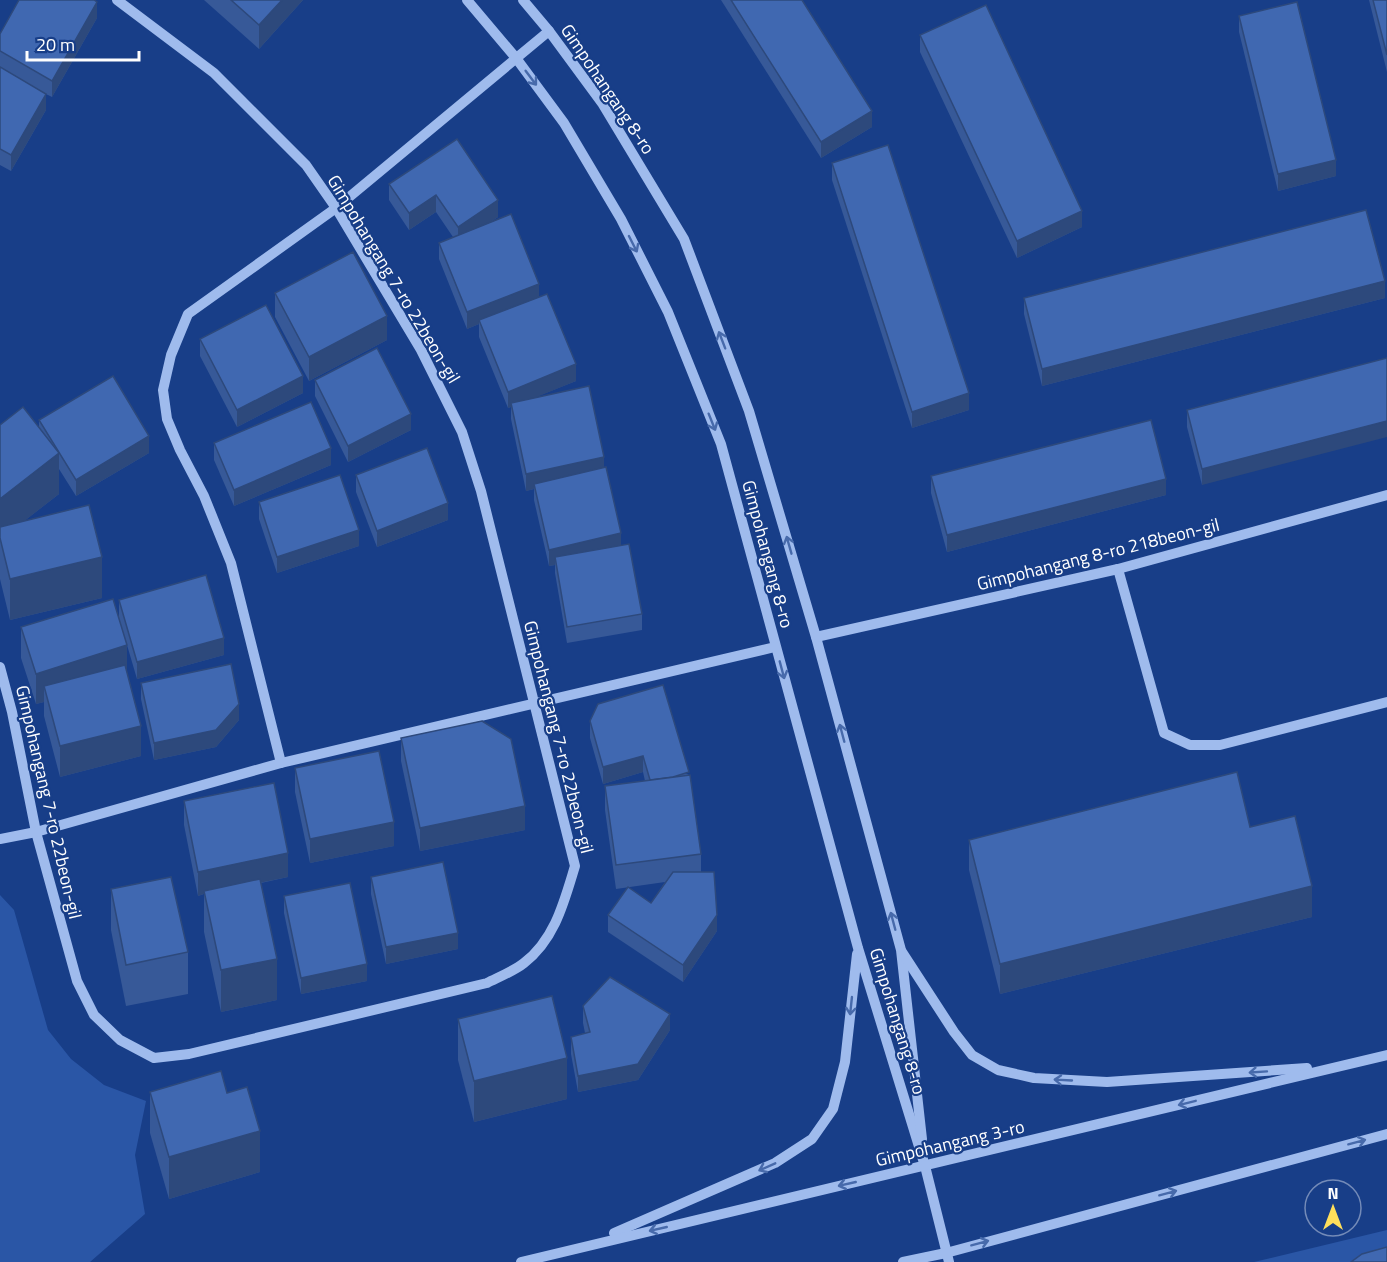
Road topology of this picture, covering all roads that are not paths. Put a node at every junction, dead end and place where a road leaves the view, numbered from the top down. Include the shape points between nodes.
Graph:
1 (117, 0) edge
2 (467, 0) edge
3 (523, 0) edge
4 (549, 30) junction
5 (516, 58) junction
6 (336, 208) junction
7 (1387, 495) edge
8 (1118, 569) junction
9 (816, 637) junction
10 (775, 646) junction
11 (0, 667) edge
12 (1387, 702) edge
13 (533, 704) junction
14 (281, 763) junction
15 (36, 832) junction
16 (0, 839) edge
17 (858, 948) junction
18 (901, 950) junction
19 (1387, 1055) edge
20 (1337, 1066) junction
21 (1387, 1134) edge
22 (925, 1166) junction
23 (589, 1245) junction
24 (947, 1257) edge
25 (521, 1262) edge
26 (903, 1262) edge

1 - 6 street, Gimpohangang 7-ro 22beon-gil via 214,73 306,165
2 - 5 street, Gimpohangang 8-ro
3 - 4 street, Gimpohangang 8-ro
4 - 5 street
9 -> 4 street, Gimpohangang 8-ro via 749,411 684,239 602,103
5 - 6 street
5 -> 10 street, Gimpohangang 8-ro via 564,123 621,219 668,312 721,444
6 - 13 street, Gimpohangang 7-ro 22beon-gil via 421,350 462,432 481,491
6 - 14 street via 188,314 171,355 163,390 167,419 231,563
7 - 8 street, Gimpohangang 8-ro 218beon-gil
8 - 9 street, Gimpohangang 8-ro 218beon-gil
8 - 12 street via 1164,733 1190,745 1220,745
18 -> 9 street, Gimpohangang 8-ro
10 - 13 street
10 -> 17 street, Gimpohangang 8-ro
11 - 15 street, Gimpohangang 7-ro 22beon-gil
13 - 14 street
13 - 15 street, Gimpohangang 7-ro 22beon-gil via 575,866 561,912 547,940 523,964 487,982 189,1054 154,1058 120,1040 94,1015 76,981
14 - 15 street
15 - 16 street
17 - 22 street, Gimpohangang 8-ro
17 -> 23 street via 843,1071 833,1109 812,1139 775,1163
20 -> 18 street via 1107,1082 1034,1078 998,1070 972,1054 960,1040
18 - 22 street, Gimpohangang 8-ro
19 - 20 street, Gimpohangang 3-ro
20 -> 22 street, Gimpohangang 3-ro
24 -> 21 street
22 -> 23 street, Gimpohangang 3-ro
22 - 24 street, Gimpohangang 8-ro
23 - 25 street, Gimpohangang 3-ro
24 - 26 street

